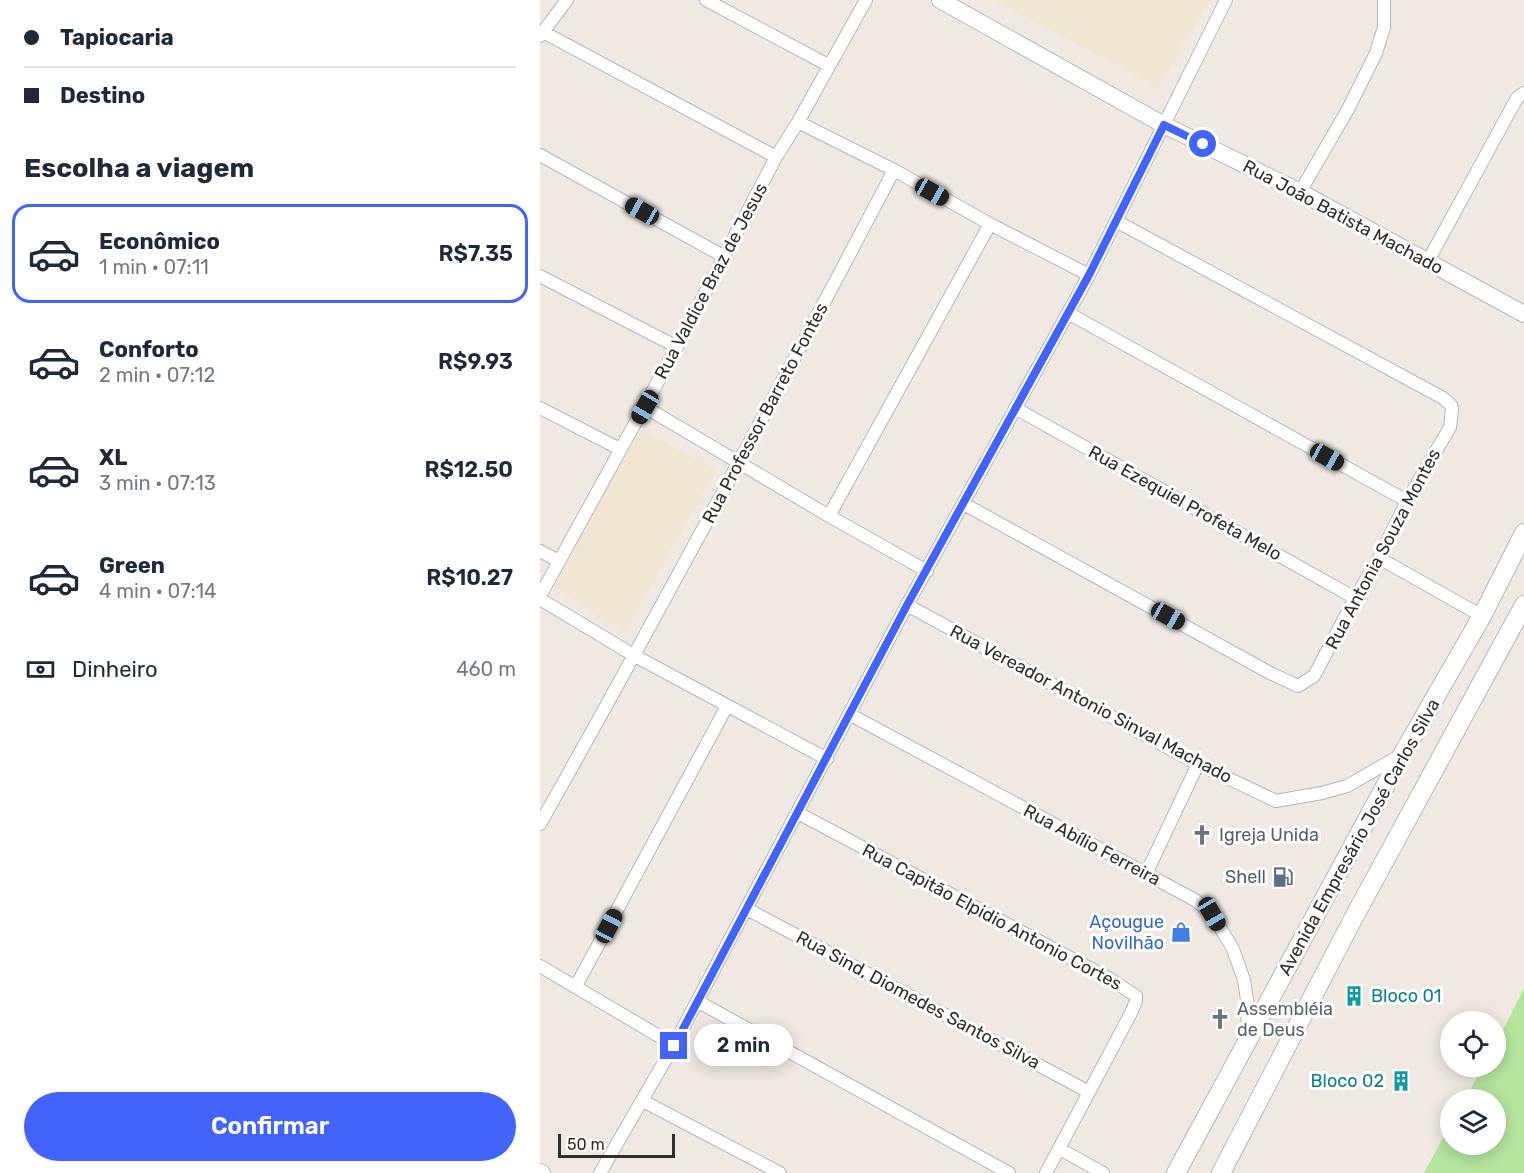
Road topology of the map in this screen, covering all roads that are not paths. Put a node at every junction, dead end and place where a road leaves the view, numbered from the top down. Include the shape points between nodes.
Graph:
1 (567, 0) edge
2 (706, 0) edge
3 (866, 0) edge
4 (940, 0) edge
5 (1226, 0) edge
6 (1384, 0) edge
7 (542, 34) edge
8 (828, 66) junction
9 (1524, 93) edge
10 (798, 122) junction
11 (1164, 125) junction
12 (540, 155) edge
13 (776, 157) junction
14 (894, 170) junction
15 (1300, 192) junction
16 (1116, 220) junction
17 (990, 224) junction
18 (723, 256) junction
19 (1428, 261) junction
20 (1089, 275) junction
21 (540, 276) edge
22 (1068, 313) junction
23 (1524, 314) edge
24 (677, 347) junction
25 (645, 407) junction
26 (540, 408) edge
27 (1015, 408) junction
28 (620, 449) junction
29 (740, 463) junction
30 (1407, 501) junction
31 (964, 504) junction
32 (829, 516) junction
33 (1524, 533) edge
34 (540, 551) edge
35 (1379, 558) junction
36 (559, 561) junction
37 (927, 570) junction
38 (540, 597) edge
39 (1355, 598) junction
40 (907, 605) junction
41 (1524, 605) edge
42 (1482, 616) junction
43 (635, 656) junction
44 (727, 706) junction
45 (849, 714) junction
46 (1402, 755) junction
47 (827, 759) junction
48 (1198, 764) junction
49 (798, 813) junction
50 (540, 824) edge
51 (1146, 874) junction
52 (747, 909) junction
53 (540, 966) edge
54 (576, 986) junction
55 (697, 1002) junction
56 (1246, 1043) junction
57 (674, 1046) junction
58 (1089, 1092) junction
59 (643, 1101) junction
60 (1060, 1149) junction
61 (600, 1173) edge
62 (780, 1173) edge
63 (1009, 1173) edge
64 (1046, 1173) edge
65 (1103, 1173) edge
66 (1176, 1173) edge
67 (1221, 1173) edge

1 - 7 street
2 - 8 street
3 - 8 street, Rua Valdice Braz de Jesus
4 - 11 street, Rua João Batista Machado
5 - 11 street
6 - 15 street via 1384,27 1376,53
7 - 13 street
8 - 10 street, Rua Valdice Braz de Jesus
9 - 19 street via 1517,98
10 - 13 street, Rua Valdice Braz de Jesus
10 - 14 street
11 - 15 street, Rua João Batista Machado
11 - 16 street
12 - 18 street
13 - 18 street, Rua Valdice Braz de Jesus
14 - 17 street
14 - 29 street, Rua Professor Barreto Fontes
15 - 19 street, Rua João Batista Machado
16 - 20 street
16 - 30 street, Rua Antonia Souza Montes via 1448,401 1452,409 1450,427
17 - 20 street
17 - 32 street
18 - 24 street, Rua Valdice Braz de Jesus
19 - 23 street, Rua João Batista Machado
20 - 22 street
21 - 24 street
22 - 27 street
22 - 30 street
24 - 25 street, Rua Valdice Braz de Jesus
25 - 28 street, Rua Valdice Braz de Jesus
25 - 29 street
26 - 28 street
27 - 31 street
27 - 39 street, Rua Ezequiel Profeta Melo
28 - 36 street, Rua Valdice Braz de Jesus
29 - 32 street
29 - 43 street, Rua Professor Barreto Fontes
30 - 35 street, Rua Antonia Souza Montes
31 - 37 street
31 - 39 street, Rua Antonia Souza Montes via 1298,686 1314,676
32 - 37 street
33 - 42 main road, Avenida Empresário José Carlos Silva
34 - 36 street
35 - 39 street, Rua Antonia Souza Montes
35 - 42 street
36 - 38 street, Rua Valdice Braz de Jesus
37 - 40 street
38 - 43 street
40 - 45 street
40 - 48 street, Rua Vereador Antonio Sinval Machado
41 - 67 main road, Avenida Empresário José Carlos Silva via 1354,917
42 - 46 main road, Avenida Empresário José Carlos Silva
43 - 44 street
43 - 50 street, Rua Professor Barreto Fontes
44 - 47 street
44 - 54 street
45 - 47 street
45 - 51 street, Rua Abílio Ferreira
46 - 48 street, Rua Vereador Antonio Sinval Machado via 1347,786 1276,801
46 - 56 main road, Avenida Empresário José Carlos Silva
47 - 49 street
48 - 51 street
49 - 52 street
49 - 58 street, Rua Capitão Elpidio Antonio Cortes via 1134,994 1135,1004
51 - 56 street, Rua Abílio Ferreira via 1195,900 1212,914 1233,950 1244,980 1248,1006
52 - 55 street
52 - 58 street, Rua Sind, Diomedes Santos Silva
53 - 54 street
54 - 57 street
55 - 57 street
55 - 63 street
56 - 66 main road, Avenida Empresário José Carlos Silva
57 - 59 street
58 - 60 street, Rua Capitão Elpidio Antonio Cortes
59 - 61 street
59 - 62 street
60 - 64 street, Rua Capitão Elpidio Antonio Cortes
60 - 65 street

